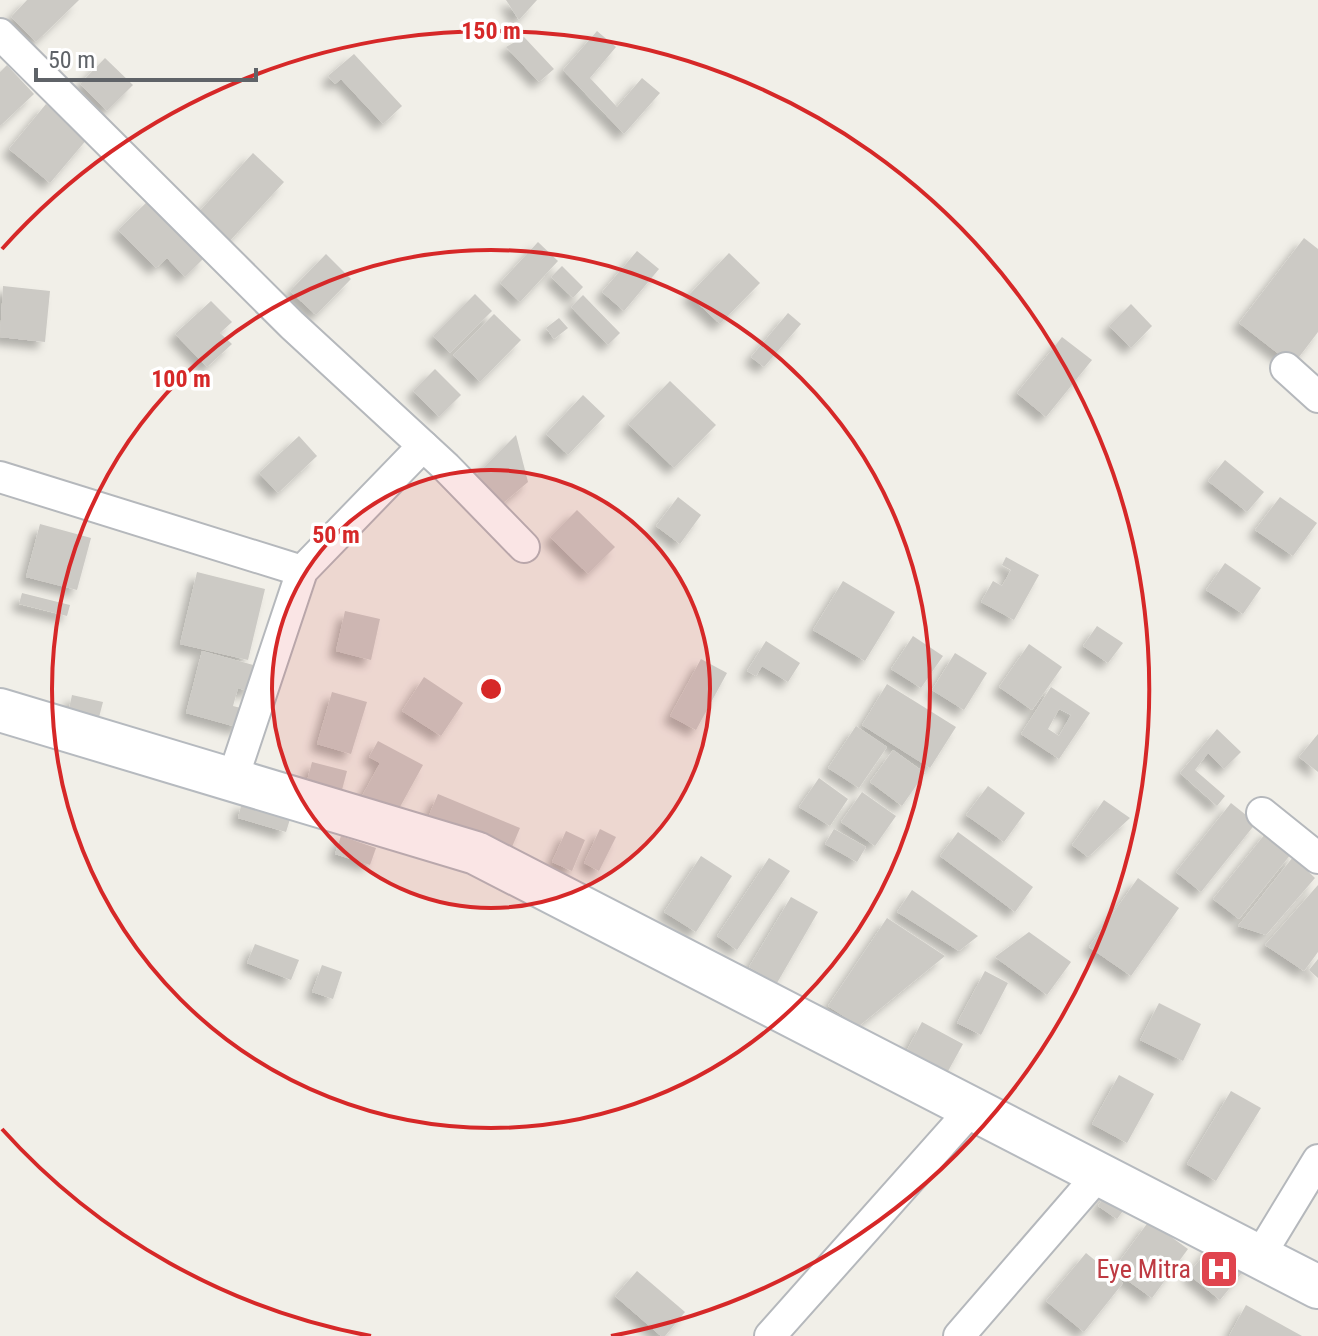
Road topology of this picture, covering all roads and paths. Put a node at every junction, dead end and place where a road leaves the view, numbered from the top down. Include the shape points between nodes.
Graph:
1 (0, 34) edge
2 (1286, 368) dead end
3 (1318, 397) edge
4 (423, 446) junction
5 (0, 477) edge
6 (524, 547) dead end
7 (302, 571) junction
8 (0, 710) edge
9 (232, 781) junction
10 (1262, 813) dead end
11 (1318, 858) edge
12 (972, 1109) junction
13 (1318, 1160) edge
14 (1100, 1173) junction
15 (1259, 1257) junction
16 (1318, 1287) edge
17 (770, 1336) edge
18 (959, 1336) edge

1 - 4 street via 292,325
2 - 3 street
4 - 6 street
4 - 7 street
5 - 7 street
7 - 9 street
8 - 9 street
9 - 12 street via 476,853
10 - 11 street
12 - 14 street
12 - 17 street
13 - 15 street
14 - 15 street
14 - 18 street
15 - 16 street

